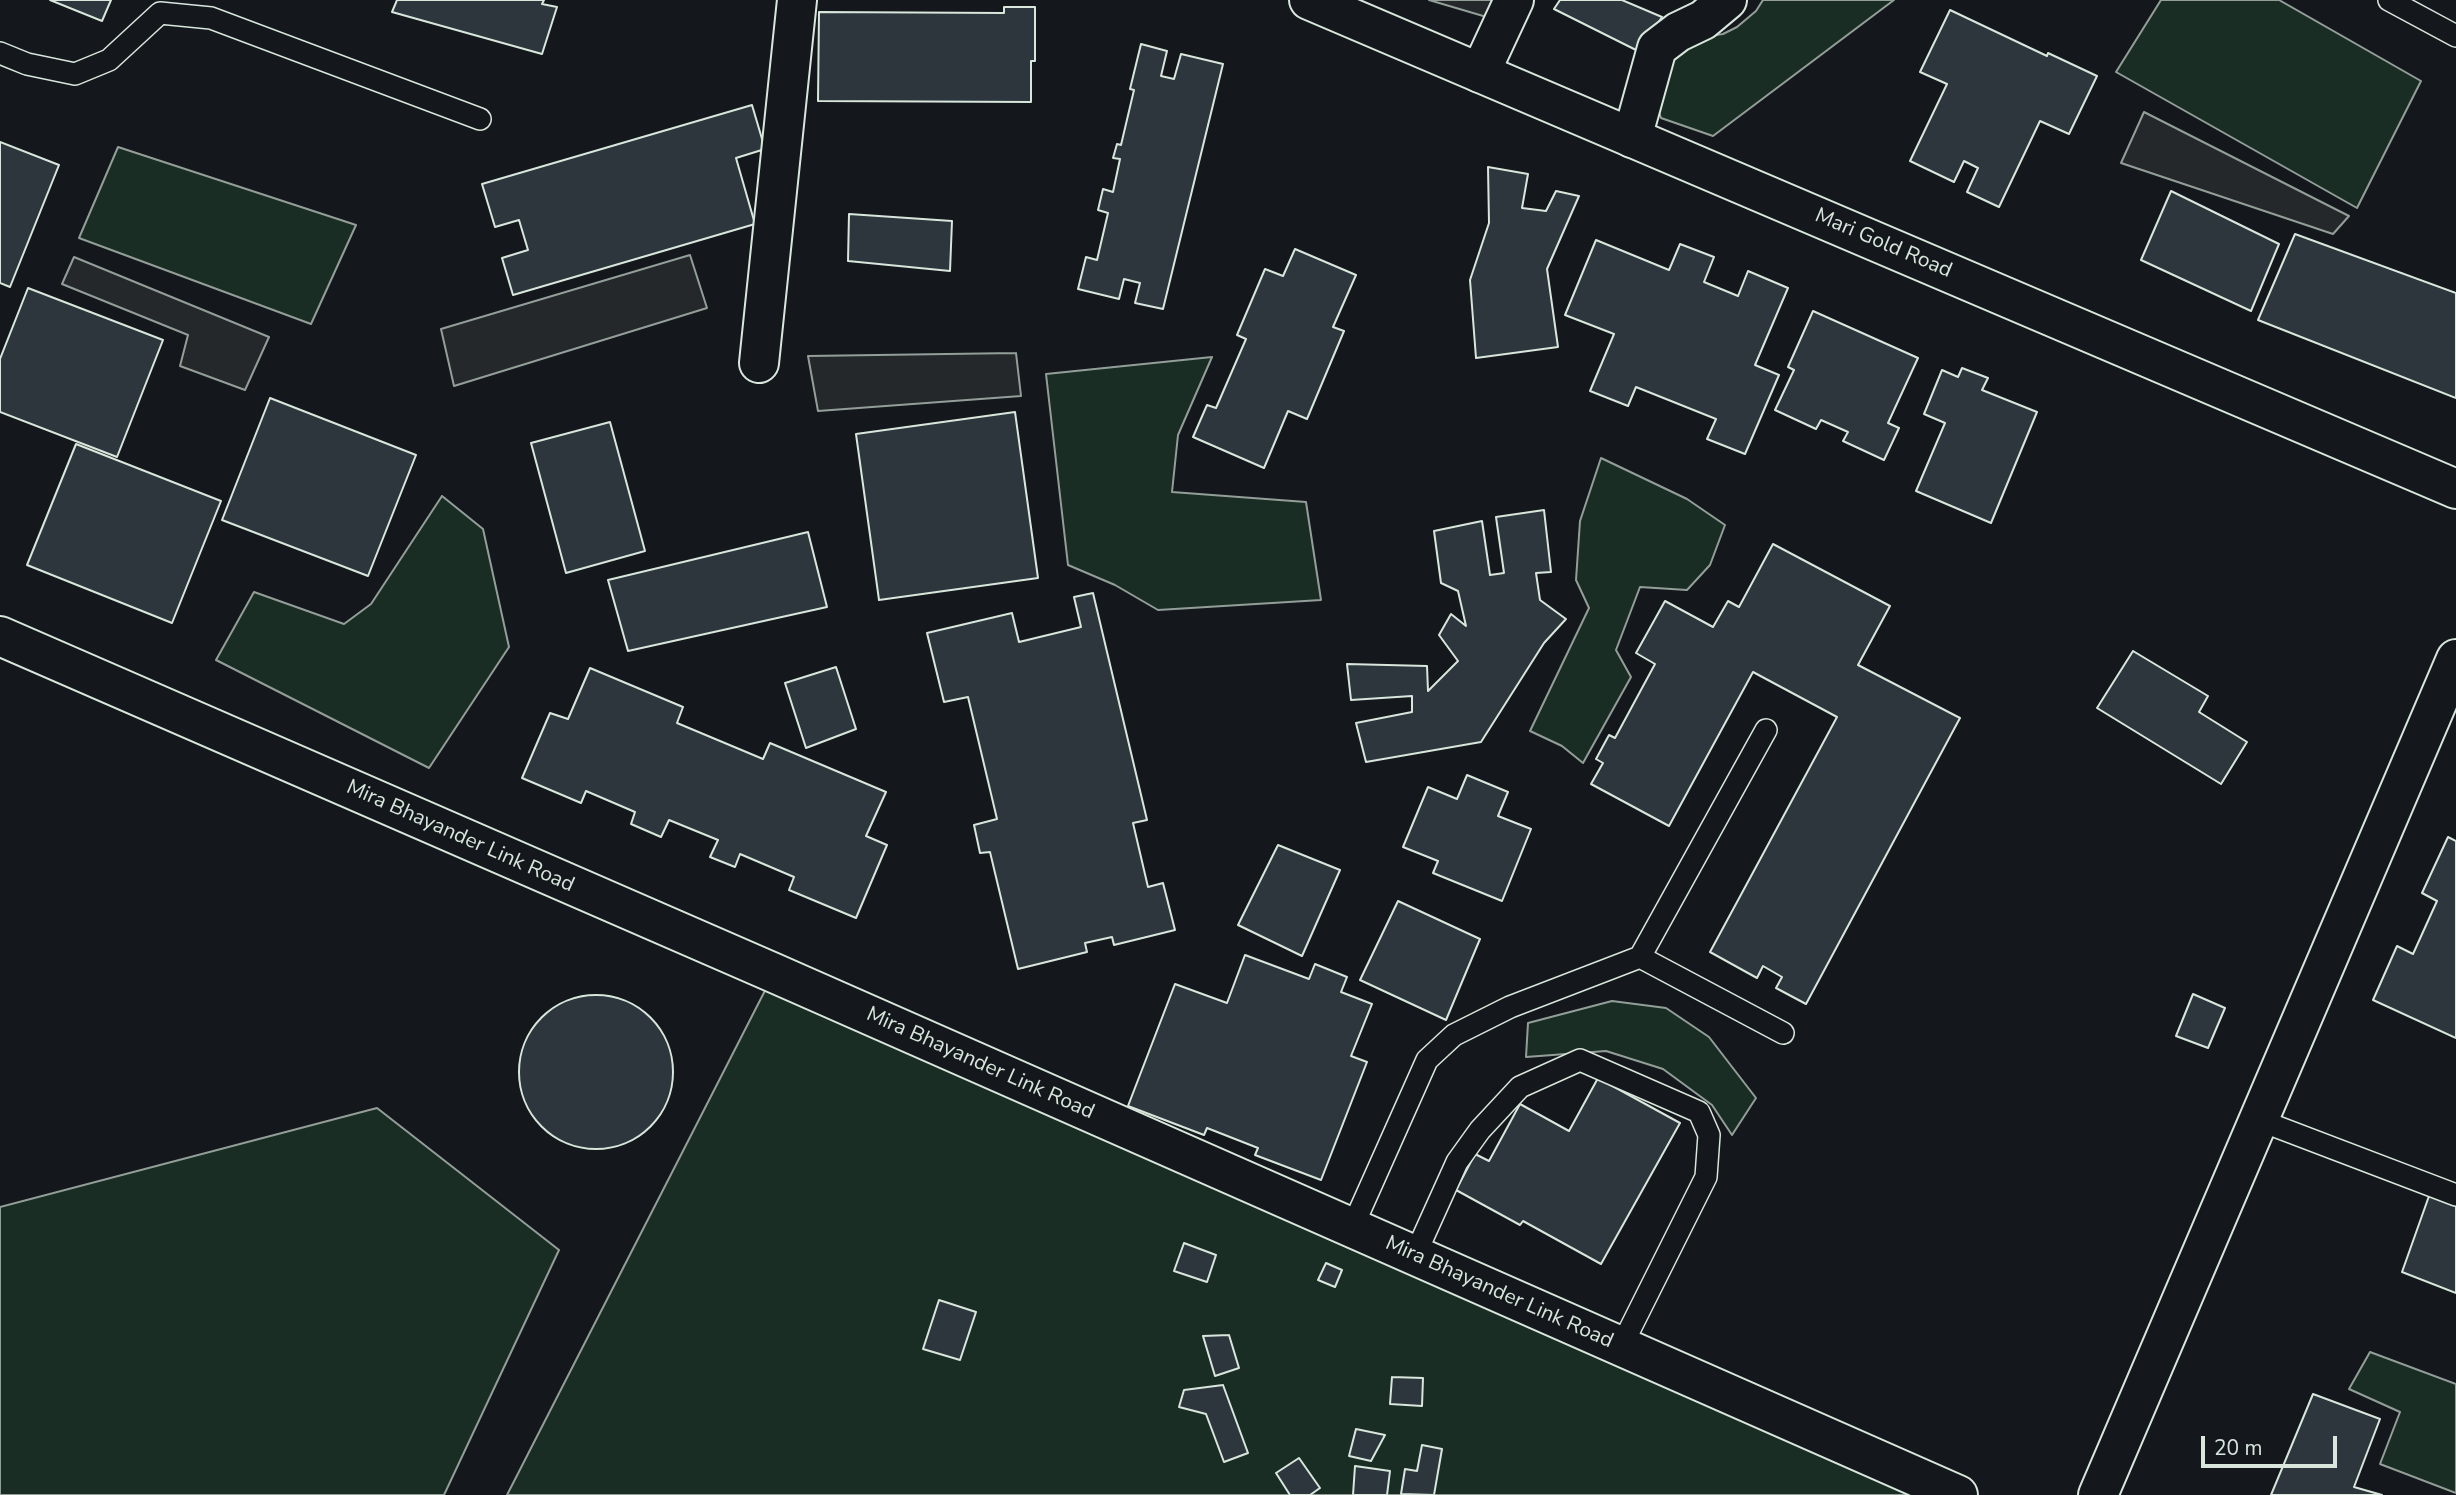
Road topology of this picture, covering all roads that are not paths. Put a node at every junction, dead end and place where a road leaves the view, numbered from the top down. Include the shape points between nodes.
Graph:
1 (797, 0) edge
2 (1514, 0) edge
3 (1727, 0) edge
4 (2389, 0) edge
5 (1330, 4) edge
6 (2456, 36) edge
7 (0, 52) edge
8 (1480, 73) junction
9 (480, 120) dead end
10 (1632, 138) junction
11 (759, 363) dead end
12 (2456, 488) edge
13 (0, 636) edge
14 (2452, 680) edge
15 (1766, 730) dead end
16 (1640, 957) junction
17 (1783, 1032) dead end
18 (2259, 1120) junction
19 (2456, 1195) edge
20 (1352, 1228) junction
21 (1415, 1255) junction
22 (1621, 1347) junction
23 (1958, 1495) edge
24 (2098, 1495) edge

1 - 11 street
2 - 8 street
3 - 10 street via 1657,48
4 - 6 lane
5 - 8 street, Mari Gold Road
7 - 9 lane via 27,64 75,74 109,60 160,13 211,18
8 - 10 street, Mari Gold Road
10 - 12 street, Mari Gold Road
13 - 20 street, Mira Bhayander Link Road
14 - 18 street
15 - 16 lane
16 - 17 lane
16 - 20 lane via 1510,1007 1454,1035 1427,1060
18 - 19 lane
18 - 24 street
20 - 21 street, Mira Bhayander Link Road
21 - 22 street, Mira Bhayander Link Road
21 - 22 lane via 1457,1162 1520,1087 1580,1060 1699,1112 1710,1135 1706,1177
22 - 23 street, Mira Bhayander Link Road

